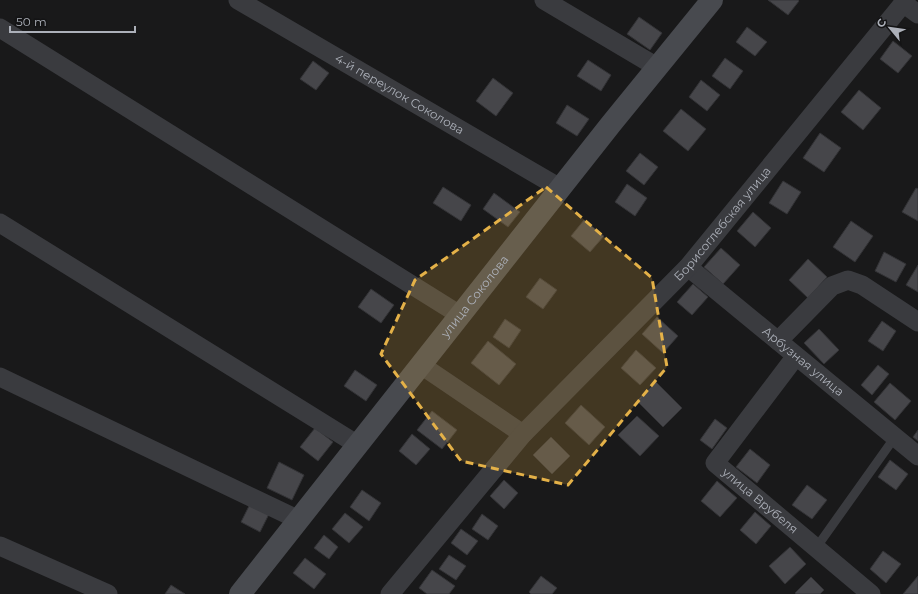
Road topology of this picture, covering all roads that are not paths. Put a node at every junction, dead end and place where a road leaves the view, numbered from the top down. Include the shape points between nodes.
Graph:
1 (238, 0) edge
2 (544, 0) edge
3 (712, 0) edge
4 (909, 6) edge
5 (0, 28) edge
6 (657, 67) junction
7 (560, 188) junction
8 (0, 223) edge
9 (688, 268) junction
10 (460, 315) junction
11 (918, 322) edge
12 (778, 341) junction
13 (796, 356) junction
14 (420, 365) junction
15 (0, 377) edge
16 (522, 434) junction
17 (895, 437) junction
18 (358, 445) junction
19 (918, 456) edge
20 (299, 520) junction
21 (0, 546) edge
22 (816, 548) junction
23 (108, 594) edge
24 (240, 594) edge
25 (390, 594) edge
26 (871, 594) edge

1 - 7 street, 4-й переулок Соколова
2 - 6 street
3 - 6 main road, улица Соколова
4 - 9 street, Борисоглебская улица
5 - 10 street
6 - 7 main road, улица Соколова
7 - 10 main road, улица Соколова
8 - 18 street
9 - 12 street, Арбузная улица
9 - 16 street, Борисоглебская улица
10 - 14 main road, улица Соколова
11 - 12 street via 862,285 848,280 832,286
12 - 13 street, Арбузная улица
13 - 17 street, Арбузная улица
13 - 22 street, улица Врубеля via 715,463
14 - 16 street
14 - 18 main road, улица Соколова
15 - 20 street
16 - 25 street, Борисоглебская улица
17 - 19 street, Арбузная улица
17 - 22 lane
18 - 20 main road, улица Соколова
20 - 24 main road, улица Соколова
21 - 23 street
22 - 26 street, улица Врубеля

